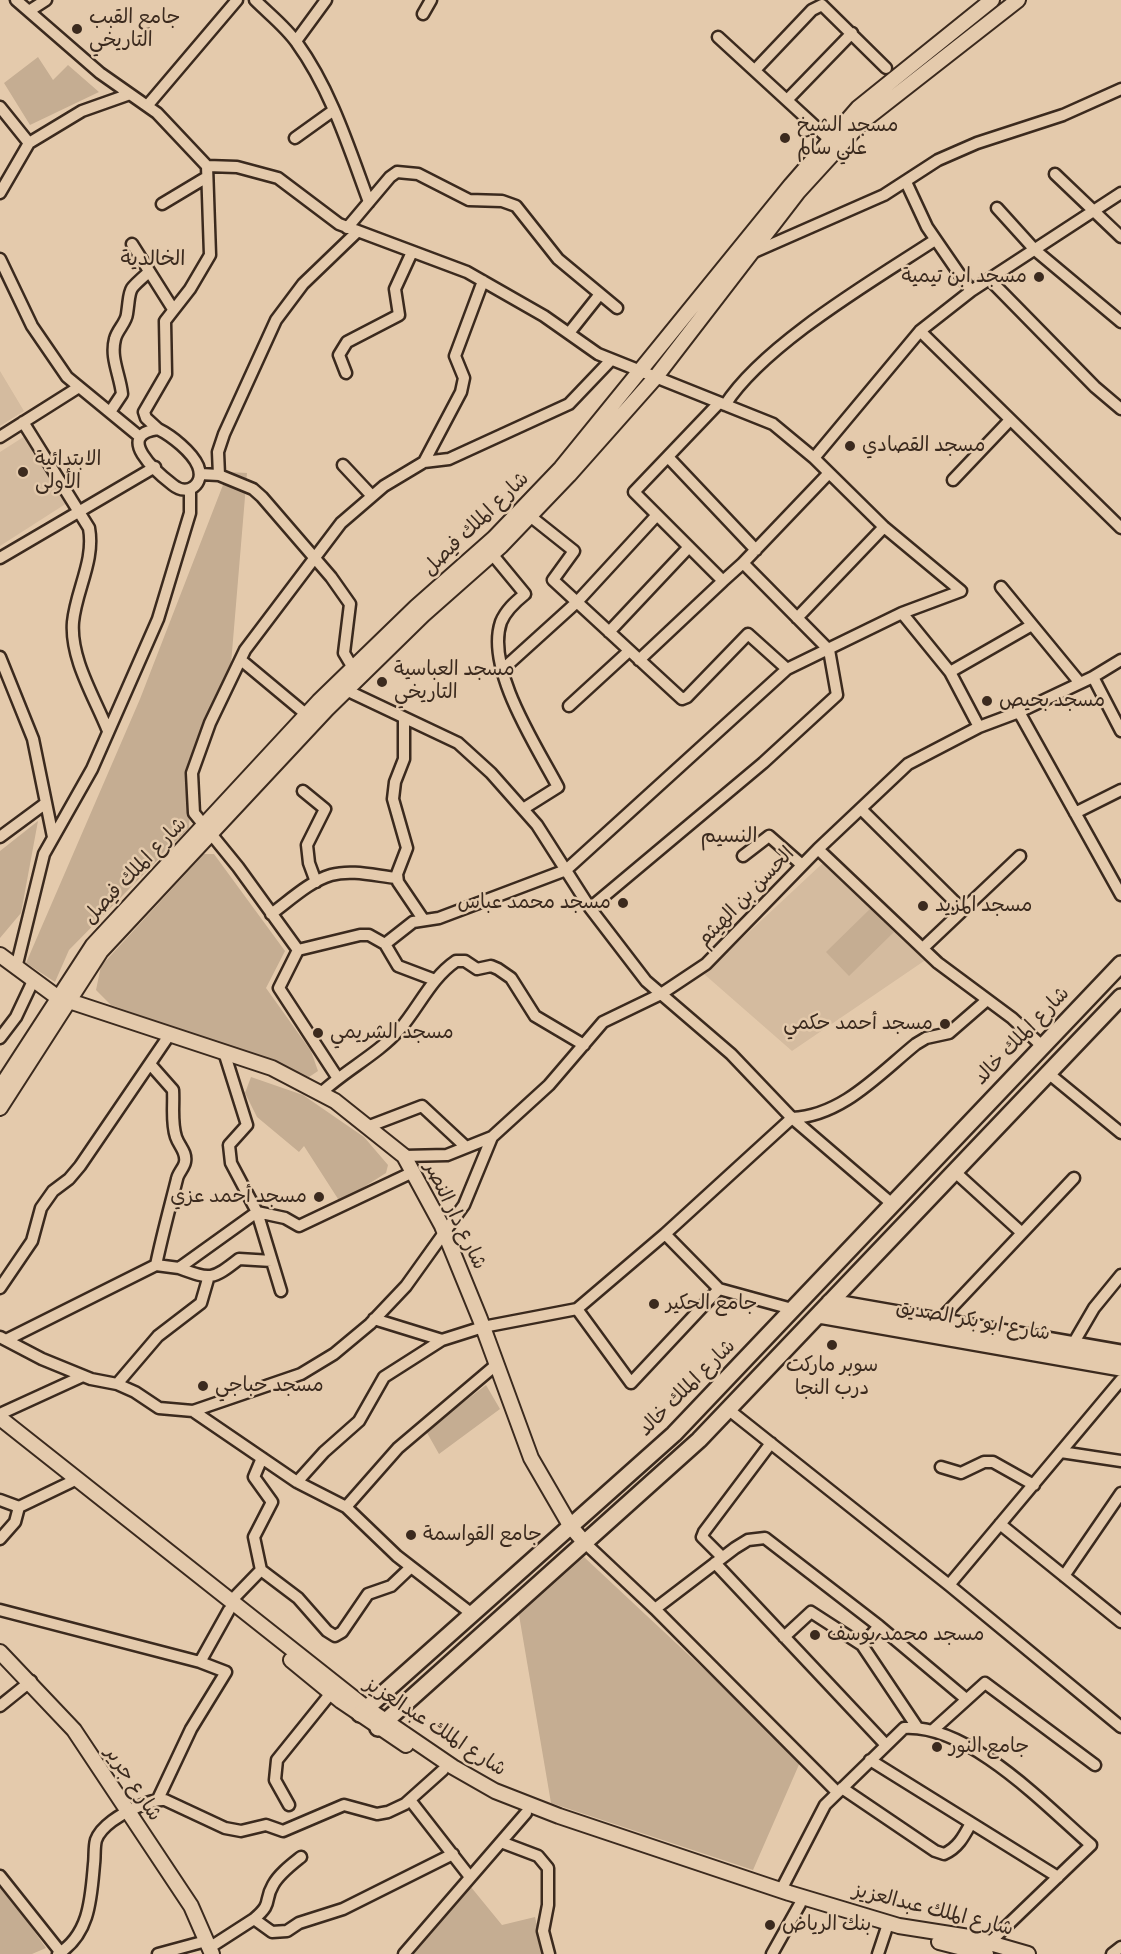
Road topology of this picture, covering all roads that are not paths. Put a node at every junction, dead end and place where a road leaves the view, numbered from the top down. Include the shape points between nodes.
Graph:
1 (16, 0) edge
2 (46, 0) edge
3 (237, 0) edge
4 (255, 0) edge
5 (326, 0) edge
6 (431, 0) edge
7 (992, 0) edge
8 (1018, 0) edge
9 (29, 12) junction
10 (423, 14) dead end
11 (852, 33) junction
12 (718, 37) dead end
13 (296, 41) junction
14 (886, 68) dead end
15 (755, 70) junction
16 (1121, 89) edge
17 (130, 94) junction
18 (787, 100) junction
19 (147, 106) junction
20 (0, 107) edge
21 (334, 110) junction
22 (295, 138) dead end
23 (829, 138) junction
24 (29, 143) junction
25 (207, 172) junction
26 (1055, 174) dead end
27 (906, 182) junction
28 (0, 193) edge
29 (1121, 193) edge
30 (369, 202) junction
31 (162, 204) dead end
32 (997, 208) dead end
33 (1093, 212) junction
34 (352, 230) junction
35 (1121, 237) edge
36 (935, 240) junction
37 (132, 244) dead end
38 (1035, 250) junction
39 (411, 252) junction
40 (751, 254) junction
41 (0, 259) edge
42 (149, 272) junction
43 (990, 279) junction
44 (483, 281) junction
45 (971, 291) junction
46 (600, 294) junction
47 (617, 308) dead end
48 (173, 309) junction
49 (1121, 322) edge
50 (920, 331) junction
51 (569, 333) junction
52 (610, 360) junction
53 (641, 372) junction
54 (346, 373) dead end
55 (655, 378) junction
56 (79, 387) junction
57 (722, 404) junction
58 (1121, 409) edge
59 (110, 412) junction
60 (1010, 420) junction
61 (23, 422) junction
62 (158, 429) junction
63 (0, 437) edge
64 (140, 437) junction
65 (668, 457) junction
66 (814, 458) junction
67 (424, 462) junction
68 (343, 465) dead end
69 (154, 467) junction
70 (829, 472) junction
71 (200, 474) junction
72 (219, 475) junction
73 (953, 480) dead end
74 (190, 490) junction
75 (372, 496) junction
76 (80, 511) junction
77 (657, 515) junction
78 (530, 516) junction
79 (884, 527) junction
80 (1121, 528) edge
81 (689, 547) junction
82 (756, 550) junction
83 (492, 554) junction
84 (0, 558) edge
85 (313, 558) junction
86 (743, 563) junction
87 (723, 581) junction
88 (1001, 588) dead end
89 (577, 602) junction
90 (902, 613) junction
91 (797, 618) junction
92 (1032, 625) junction
93 (609, 632) junction
94 (829, 650) junction
95 (629, 651) junction
96 (0, 657) edge
97 (241, 660) junction
98 (639, 660) junction
99 (1121, 660) edge
100 (353, 668) junction
101 (503, 669) junction
102 (787, 669) junction
103 (3, 672) edge
104 (950, 672) junction
105 (1093, 677) junction
106 (1080, 684) junction
107 (346, 690) junction
108 (569, 706) dead end
109 (1019, 712) junction
110 (307, 715) junction
111 (404, 718) junction
112 (979, 727) junction
113 (108, 731) junction
114 (1121, 731) edge
115 (1121, 790) edge
116 (303, 791) dead end
117 (46, 803) junction
118 (523, 809) junction
119 (861, 809) junction
120 (1075, 813) junction
121 (208, 831) junction
122 (0, 837) edge
123 (53, 837) junction
124 (818, 849) junction
125 (743, 856) dead end
126 (1020, 856) dead end
127 (802, 866) junction
128 (566, 870) junction
129 (397, 878) junction
130 (316, 882) junction
131 (1121, 895) edge
132 (590, 908) junction
133 (963, 910) junction
134 (272, 914) junction
135 (423, 919) junction
136 (385, 944) junction
137 (923, 948) junction
138 (298, 950) junction
139 (0, 955) edge
140 (1121, 964) edge
141 (16, 968) junction
142 (435, 980) junction
143 (33, 981) junction
144 (661, 994) junction
145 (1121, 997) edge
146 (63, 999) junction
147 (987, 1000) junction
148 (170, 1034) junction
149 (0, 1038) edge
150 (584, 1045) junction
151 (1042, 1046) junction
152 (224, 1052) junction
153 (150, 1064) junction
154 (1048, 1073) junction
155 (337, 1077) junction
156 (0, 1088) edge
157 (320, 1094) junction
158 (0, 1108) edge
159 (792, 1118) junction
160 (367, 1127) junction
161 (1121, 1133) edge
162 (492, 1137) junction
163 (466, 1147) junction
164 (404, 1156) junction
165 (954, 1171) junction
166 (413, 1172) junction
167 (1074, 1178) dead end
168 (891, 1203) junction
169 (257, 1212) junction
170 (445, 1233) junction
171 (1022, 1233) junction
172 (665, 1234) junction
173 (272, 1261) junction
174 (156, 1265) junction
175 (179, 1268) junction
176 (1121, 1275) edge
177 (208, 1279) junction
178 (0, 1288) edge
179 (718, 1289) junction
180 (281, 1292) dead end
181 (830, 1302) junction
182 (577, 1309) junction
183 (792, 1309) junction
184 (819, 1315) junction
185 (374, 1319) junction
186 (939, 1321) junction
187 (483, 1328) junction
188 (3, 1338) edge
189 (442, 1340) junction
190 (1073, 1344) junction
191 (1121, 1353) edge
192 (497, 1364) junction
193 (1121, 1368) edge
194 (83, 1376) junction
195 (1121, 1380) edge
196 (117, 1384) junction
197 (729, 1410) junction
198 (193, 1411) junction
199 (0, 1416) edge
200 (0, 1429) edge
201 (771, 1443) junction
202 (1061, 1452) junction
203 (262, 1458) junction
204 (1121, 1461) edge
205 (941, 1467) dead end
206 (71, 1482) junction
207 (297, 1482) junction
208 (1034, 1485) junction
209 (1121, 1493) edge
210 (0, 1500) edge
211 (19, 1507) junction
212 (346, 1507) junction
213 (1000, 1524) junction
214 (571, 1527) junction
215 (0, 1539) edge
216 (585, 1543) junction
217 (718, 1560) junction
218 (411, 1567) junction
219 (261, 1570) junction
220 (1064, 1576) junction
221 (949, 1585) junction
222 (230, 1605) junction
223 (655, 1609) junction
224 (0, 1610) edge
225 (472, 1614) junction
226 (1119, 1616) edge
227 (879, 1626) junction
228 (784, 1637) junction
229 (862, 1645) junction
230 (0, 1652) edge
231 (201, 1662) junction
232 (31, 1681) junction
233 (332, 1693) junction
234 (966, 1699) junction
235 (0, 1707) edge
236 (363, 1711) junction
237 (381, 1724) junction
238 (916, 1727) junction
239 (1121, 1727) edge
240 (933, 1730) junction
241 (886, 1745) junction
242 (870, 1760) junction
243 (1095, 1765) dead end
244 (443, 1770) junction
245 (839, 1790) junction
246 (158, 1799) junction
247 (410, 1800) junction
248 (289, 1805) dead end
249 (128, 1811) junction
250 (526, 1813) junction
251 (971, 1823) junction
252 (501, 1842) junction
253 (453, 1854) junction
254 (301, 1857) dead end
255 (0, 1876) edge
256 (471, 1877) junction
257 (1058, 1877) junction
258 (781, 1890) junction
259 (800, 1904) junction
260 (254, 1919) junction
261 (886, 1930) junction
262 (1121, 1947) edge
263 (209, 1948) edge
264 (988, 1948) edge
265 (952, 1950) edge
266 (60, 1954) edge
267 (158, 1954) edge
268 (404, 1954) edge
269 (549, 1954) edge
270 (772, 1954) edge
271 (878, 1954) edge
272 (1028, 1954) edge
273 (1112, 1954) edge

1 - 9 street
2 - 9 street
3 - 19 street
4 - 13 street
5 - 13 street
6 - 10 street
7 - 23 street, شارع الملك فيصل via 858,108
8 - 40 street via 862,122 798,192
9 - 17 street
11 - 14 street
11 - 15 street via 827,8 817,6
11 - 18 street
12 - 15 street
13 - 21 street
15 - 18 street
16 - 27 street via 1063,115 977,143 938,160
17 - 19 street
17 - 24 street via 82,111
18 - 23 street
19 - 25 street
20 - 24 street
21 - 22 street
21 - 30 street
23 - 53 street, شارع الملك فيصل
24 - 28 street
25 - 31 street
25 - 34 street via 237,167 278,177
25 - 48 street via 210,255
26 - 33 street
27 - 36 street
27 - 40 street
29 - 33 street
30 - 34 street
30 - 46 street via 390,177 406,172 429,178 469,200 502,201 516,206 558,259
32 - 38 street
33 - 35 street
33 - 38 street
34 - 39 street
34 - 72 street via 276,320 224,434 218,452
36 - 45 street
36 - 57 street via 770,357
37 - 42 street
38 - 43 street
38 - 49 street
39 - 44 street
39 - 54 street via 395,289 399,315 347,342 339,355
40 - 55 street
41 - 56 street via 32,326 67,377
42 - 48 street
42 - 59 street via 127,296 128,314 116,334 113,351 122,394
43 - 45 street
43 - 58 street
44 - 51 street
44 - 67 street via 455,356 464,378 461,392
45 - 50 street
46 - 47 street
46 - 51 street
48 - 62 street via 165,321 166,374 144,412
50 - 60 street
50 - 66 street
51 - 52 street
52 - 53 street
52 - 67 street via 569,404 449,459
53 - 55 street
53 - 100 street, شارع الملك فيصل via 561,468 494,538
55 - 57 street
55 - 78 street
56 - 59 street
56 - 61 street
57 - 65 street
57 - 66 street via 773,424
59 - 64 street
60 - 73 street
60 - 80 street
61 - 63 street
61 - 76 street
62 - 64 street via 145,431
62 - 71 street via 193,458
64 - 69 street via 137,444
65 - 77 street via 634,492
65 - 82 street
66 - 70 street
67 - 75 street
68 - 75 street
69 - 74 street via 174,486
69 - 76 street
70 - 79 street
70 - 82 street
71 - 72 street
71 - 74 street
72 - 85 street via 253,489
74 - 113 street via 190,513 158,619
75 - 85 street via 341,523
76 - 84 street
76 - 113 street via 92,545 73,635
77 - 81 street
77 - 89 street
78 - 83 street
78 - 89 street via 574,551 553,580
79 - 90 street via 961,591
79 - 91 street
81 - 87 street
81 - 93 street
82 - 86 street
83 - 101 street via 525,594 513,604 501,624 498,640
83 - 107 street
85 - 97 street
85 - 100 street via 350,603 345,653
86 - 87 street
86 - 91 street
87 - 98 street
88 - 92 street
89 - 93 street
89 - 101 street
90 - 94 street
90 - 104 street
91 - 94 street
92 - 104 street
92 - 106 street
93 - 95 street
94 - 102 street
94 - 132 street via 837,695 763,763
95 - 98 street
95 - 108 street
96 - 103 street
97 - 110 street
97 - 121 street via 210,723 192,773 194,813
98 - 102 street via 682,699 748,634
99 - 105 street, الحسن بن الهيثم
100 - 110 street, شارع الملك فيصل
101 - 118 street via 518,712 558,787
102 - 128 street
103 - 117 street via 33,739
104 - 112 street
105 - 106 street, الحسن بن الهيثم
105 - 114 street
106 - 109 street, الحسن بن الهيثم
107 - 111 street
107 - 121 street
109 - 112 street, الحسن بن الهيثم
109 - 120 street
110 - 121 street, شارع الملك فيصل
111 - 118 street via 458,743
111 - 129 street via 404,759 393,799 407,848
112 - 119 street, الحسن بن الهيثم via 908,764
113 - 123 street via 92,769
115 - 120 street
116 - 130 street via 325,809 307,845
117 - 122 street
117 - 123 street
118 - 128 street
119 - 124 street, الحسن بن الهيثم
119 - 133 street
120 - 131 street
121 - 134 street
121 - 146 street, شارع الملك فيصل via 93,945
123 - 141 street via 44,854
124 - 127 street, الحسن بن الهيثم
124 - 137 street
125 - 127 street via 769,836
126 - 133 street
127 - 144 street, الحسن بن الهيثم via 706,964
128 - 132 street
128 - 135 street via 439,918
129 - 130 street via 354,873 332,875
129 - 135 street
130 - 134 street
132 - 144 street via 646,981
133 - 137 street
134 - 138 street
135 - 136 street via 412,922
136 - 138 street via 369,934
136 - 142 street via 398,966
137 - 147 street
138 - 155 street via 279,988
139 - 141 street, شارع دار النصر
140 - 151 main road, شارع الملك خالد
141 - 143 street, شارع دار النصر
142 - 150 street via 456,961 465,961 477,969 491,966 511,978 536,1016
142 - 155 street via 400,1029 381,1048
143 - 146 street, شارع دار النصر
143 - 149 street via 16,1017
144 - 150 street, الحسن بن الهيثم via 603,1022
144 - 159 street via 731,1054
145 - 154 main road
146 - 148 street, شارع دار النصر
146 - 156 street, شارع الملك فيصل
146 - 158 street
147 - 151 street
147 - 159 street via 949,1033 916,1044 841,1104 810,1117
148 - 152 street, شارع دار النصر
148 - 153 street
150 - 162 street, الحسن بن الهيثم via 549,1085
151 - 168 main road, شارع الملك خالد
152 - 157 street, شارع دار النصر via 272,1068
152 - 169 street via 247,1125 229,1145 231,1163
153 - 174 street via 173,1090 173,1125 185,1153
153 - 178 street via 80,1166 41,1208 32,1241
154 - 161 street
154 - 165 main road
155 - 157 street
157 - 160 street, شارع دار النصر
159 - 168 street
159 - 172 street
160 - 163 street via 422,1106
160 - 164 street, شارع دار النصر
162 - 163 street, الحسن بن الهيثم
162 - 170 street via 464,1205
163 - 164 street, الحسن بن الهيثم via 447,1155
164 - 166 street, شارع دار النصر
165 - 171 street
165 - 181 main road
166 - 169 street via 299,1226 285,1218
166 - 170 street, شارع دار النصر
167 - 171 street
168 - 183 main road, شارع الملك خالد
169 - 173 street
169 - 175 street
170 - 185 street via 406,1286
170 - 187 street, شارع دار النصر
171 - 186 street
172 - 179 street
172 - 182 street
173 - 177 street via 239,1259
173 - 180 street
174 - 175 street
174 - 188 street
175 - 177 street
176 - 190 street via 1094,1308
177 - 196 street via 201,1303 158,1336
179 - 182 street via 632,1383
179 - 183 street
181 - 184 main road
181 - 186 main road, شارع ابو بكر الصديق
182 - 187 street
183 - 214 main road, شارع الملك خالد via 674,1434
184 - 193 main road, شارع ابو بكر الصديق
184 - 197 main road
185 - 189 street
185 - 198 street via 334,1354 301,1374
186 - 190 main road, شارع ابو بكر الصديق
187 - 189 street
187 - 192 street, شارع دار النصر
188 - 194 street
189 - 207 street via 384,1377 359,1421
190 - 191 main road, شارع ابو بكر الصديق
192 - 212 street via 398,1448
192 - 214 street, شارع دار النصر via 531,1458
194 - 196 street
194 - 199 street
195 - 202 street
196 - 198 street via 159,1408
197 - 201 street
197 - 216 main road
198 - 203 street
199 - 222 street, شارع الملك عبدالعزيز
200 - 206 street, شارع الملك عبدالعزيز
201 - 217 street via 704,1532 702,1537
201 - 221 street
202 - 204 street
202 - 208 street
203 - 207 street
203 - 219 street via 254,1477 272,1502 254,1537
205 - 208 street via 962,1473 984,1462 993,1462
206 - 211 street
206 - 222 street, شارع الملك عبدالعزيز
207 - 212 street
208 - 213 street
209 - 220 street
210 - 211 street
211 - 215 street via 15,1522
212 - 218 street
213 - 220 street
213 - 221 street
214 - 216 street, شارع دار النصر
214 - 225 main road, شارع الملك خالد
216 - 223 street
216 - 237 main road
217 - 223 street
217 - 227 street via 748,1540 765,1538
217 - 228 street
218 - 219 street via 391,1586 368,1594 342,1632 335,1636 298,1598
218 - 225 street
219 - 222 street
220 - 226 street
221 - 239 street
222 - 231 street
222 - 233 street, شارع الملك عبدالعزيز
222 - 236 street, شارع الملك عبدالعزيز
223 - 245 street
224 - 231 street
225 - 236 main road, شارع الملك خالد
227 - 229 street
227 - 234 street
228 - 229 street via 811,1612
228 - 241 street
229 - 238 street
230 - 232 street, شارع جرير
231 - 246 street via 226,1672 191,1729
232 - 235 street
232 - 249 street, شارع جرير via 74,1730
233 - 236 street, شارع الملك عبدالعزيز
233 - 248 street via 278,1760 274,1780
234 - 240 street
234 - 243 street via 981,1685 990,1684
236 - 237 street, شارع الملك عبدالعزيز
237 - 244 street, شارع الملك عبدالعزيز
237 - 258 street, شارع الملك عبدالعزيز via 520,1802
238 - 240 street
238 - 241 street via 904,1728
240 - 257 street via 993,1761 1091,1845
241 - 242 street
242 - 245 street
242 - 251 street
244 - 247 street
244 - 250 street, شارع الملك عبدالعزيز via 490,1798
245 - 251 street via 944,1854 961,1841
245 - 258 street via 825,1805
246 - 247 street via 205,1816 225,1828 248,1831 266,1825 283,1831 344,1805 377,1814 388,1812
246 - 249 street
247 - 253 street
249 - 263 street, شارع جرير via 191,1906
249 - 266 street via 96,1840 87,1916 80,1933
250 - 252 street
250 - 259 street, شارع الملك عبدالعزيز
251 - 257 street
252 - 256 street
252 - 269 street via 538,1856 548,1868 543,1931
253 - 256 street
253 - 260 street via 343,1910 299,1923 286,1931 272,1932
254 - 260 street via 277,1879 271,1887 267,1908
255 - 266 street
256 - 268 street
257 - 264 street
258 - 264 street, شارع الملك عبدالعزيز
259 - 261 street, شارع الملك عبدالعزيز
259 - 270 street
260 - 263 street
261 - 265 street, شارع الملك عبدالعزيز
261 - 271 street
262 - 273 street
263 - 267 street
264 - 265 street, شارع الملك عبدالعزيز
264 - 272 street, شارع الملك عبدالعزيز

